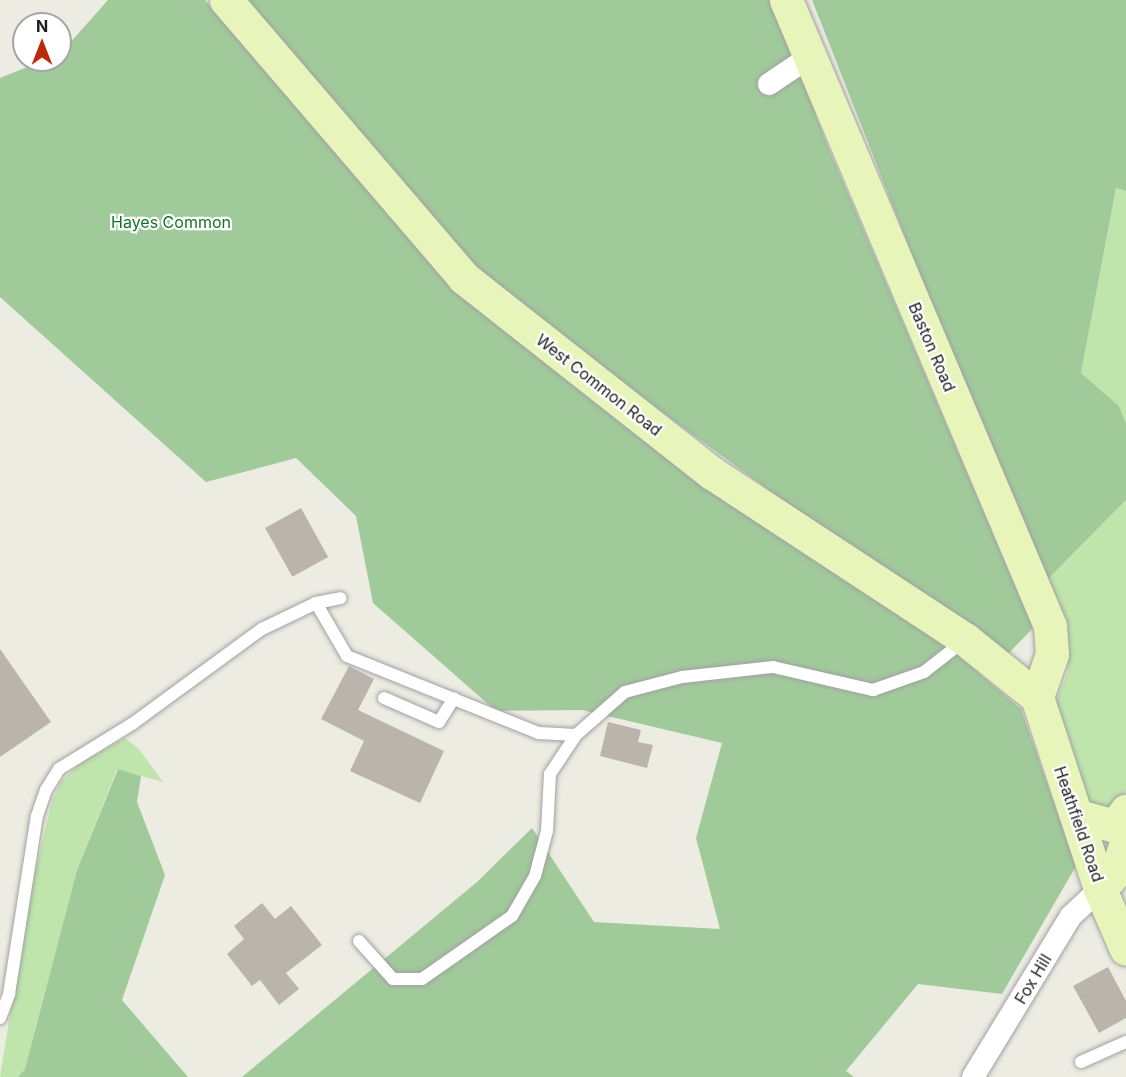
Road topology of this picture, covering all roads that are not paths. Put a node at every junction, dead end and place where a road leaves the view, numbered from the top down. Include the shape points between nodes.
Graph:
1 (226, 0) edge
2 (786, 0) edge
3 (809, 57) junction
4 (769, 84) dead end
5 (341, 598) dead end
6 (316, 603) junction
7 (966, 640) junction
8 (384, 698) dead end
9 (453, 698) junction
10 (1037, 698) junction
11 (576, 735) junction
12 (1126, 811) edge
13 (1078, 816) junction
14 (1126, 842) edge
15 (1100, 889) junction
16 (359, 941) dead end
17 (1126, 949) edge
18 (0, 1018) edge
19 (1126, 1041) edge
20 (1081, 1062) dead end
21 (973, 1077) edge

1 - 7 street, West Common Road via 464,278 712,473
2 - 3 street, Baston Road
3 - 4 street
3 - 10 street, Baston Road via 1050,626 1052,654
5 - 6 lane
6 - 9 lane via 347,656
6 - 18 lane via 262,629 55,775 37,816 9,994
7 - 10 street, West Common Road
7 - 11 lane via 924,672 873,690 773,667 682,677 625,692
8 - 9 lane via 439,722
9 - 11 lane via 538,733
10 - 13 street, Heathfield Road
11 - 16 lane via 550,774 547,831 538,865 526,897 512,916 423,979 393,979
12 - 13 street via 1115,826
13 - 15 street, Heathfield Road
14 - 15 street via 1117,870
15 - 17 street, Heathfield Road
15 - 21 street, Fox Hill via 1071,916
19 - 20 lane

